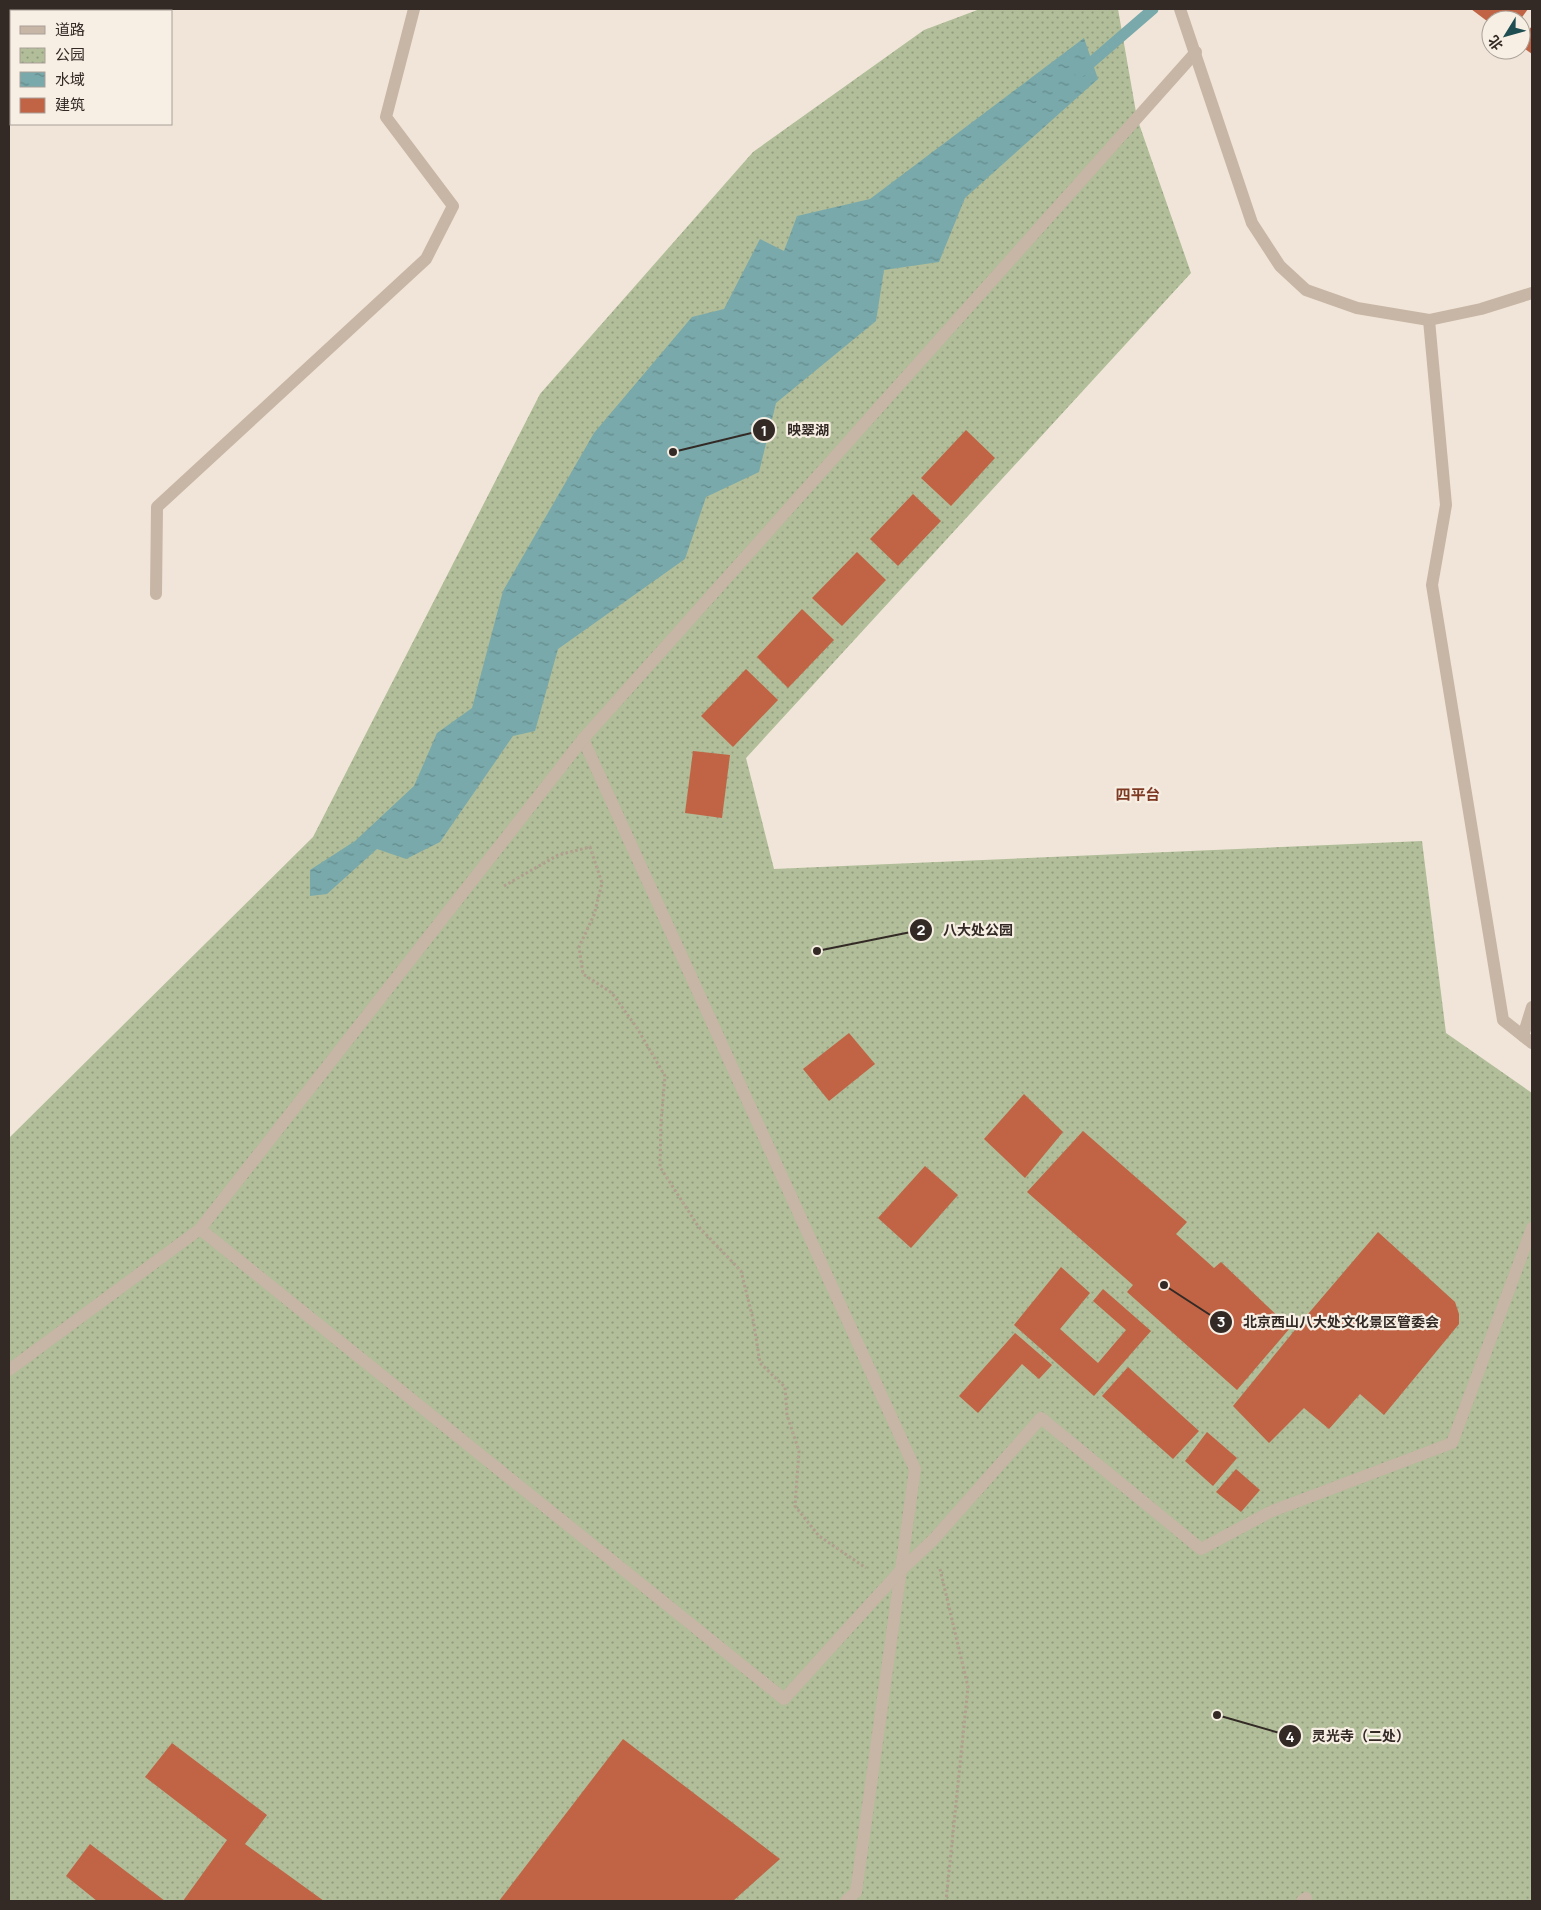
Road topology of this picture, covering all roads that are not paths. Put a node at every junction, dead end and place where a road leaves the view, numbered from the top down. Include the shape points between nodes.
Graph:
1 (414, 9) edge
2 (1180, 9) edge
3 (1196, 52) junction
4 (1532, 293) edge
5 (1429, 320) junction
6 (156, 594) dead end
7 (583, 739) junction
8 (1532, 1007) edge
9 (1528, 1039) edge
10 (1532, 1228) edge
11 (200, 1229) junction
12 (9, 1370) edge
13 (901, 1570) junction
14 (846, 1901) edge

1 - 6 street via 386,117 453,206 426,259 157,507
2 - 3 street
3 - 5 street via 1252,223 1280,266 1306,290 1357,308
3 - 7 street
4 - 5 street via 1481,309
5 - 9 street via 1446,505 1432,585 1503,1020
7 - 11 street
7 - 13 street via 916,1469
8 - 9 street
10 - 13 street via 1452,1443 1270,1512 1201,1549 1041,1418 933,1540
11 - 12 street
11 - 13 street via 784,1699
13 - 14 street via 856,1892

